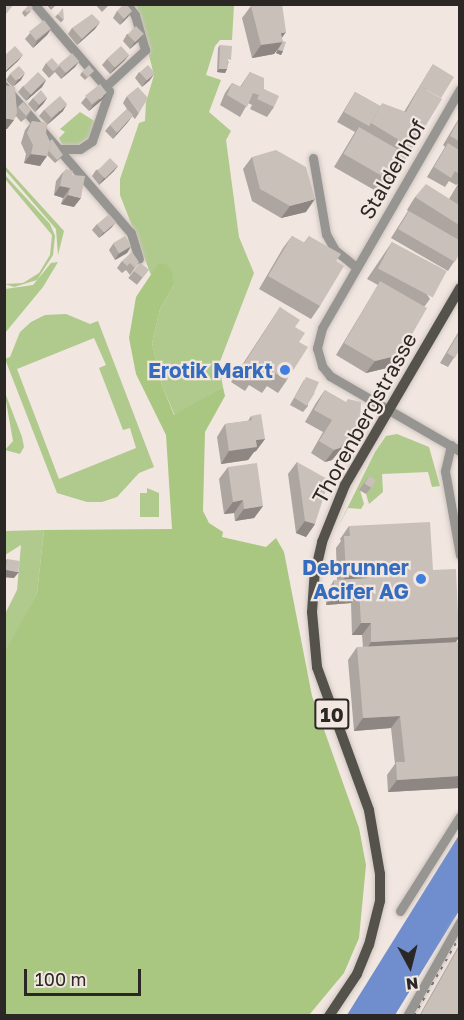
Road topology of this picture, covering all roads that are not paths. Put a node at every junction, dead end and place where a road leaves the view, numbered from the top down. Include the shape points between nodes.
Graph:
1 (34, 4) edge
2 (127, 4) edge
3 (106, 85) junction
4 (4, 86) edge
5 (459, 89) edge
6 (60, 149) junction
7 (313, 158) dead end
8 (139, 259) edge
9 (356, 267) junction
10 (459, 288) edge
11 (389, 410) junction
12 (455, 448) edge
13 (459, 555) edge
14 (459, 816) edge
15 (400, 911) dead end
16 (459, 922) edge
17 (329, 1016) edge
18 (407, 1016) edge

1 - 3 street
2 - 3 street via 135,15 145,50
3 - 6 street via 109,96 92,141 80,149
4 - 6 street
5 - 9 street, Staldenhof
6 - 8 street via 72,169 131,233
7 - 9 street via 326,234 335,250
9 - 11 street, Staldenhof via 322,328 317,354 330,376
10 - 11 main road, Thorenbergstrasse / 10
11 - 12 street, Staldenhof
11 - 17 main road, Thorenbergstrasse / 10 via 338,499 318,558 312,600 313,641 321,681 371,817 380,874 378,908 369,945 357,974
12 - 13 street via 444,471
14 - 15 street
16 - 18 street

